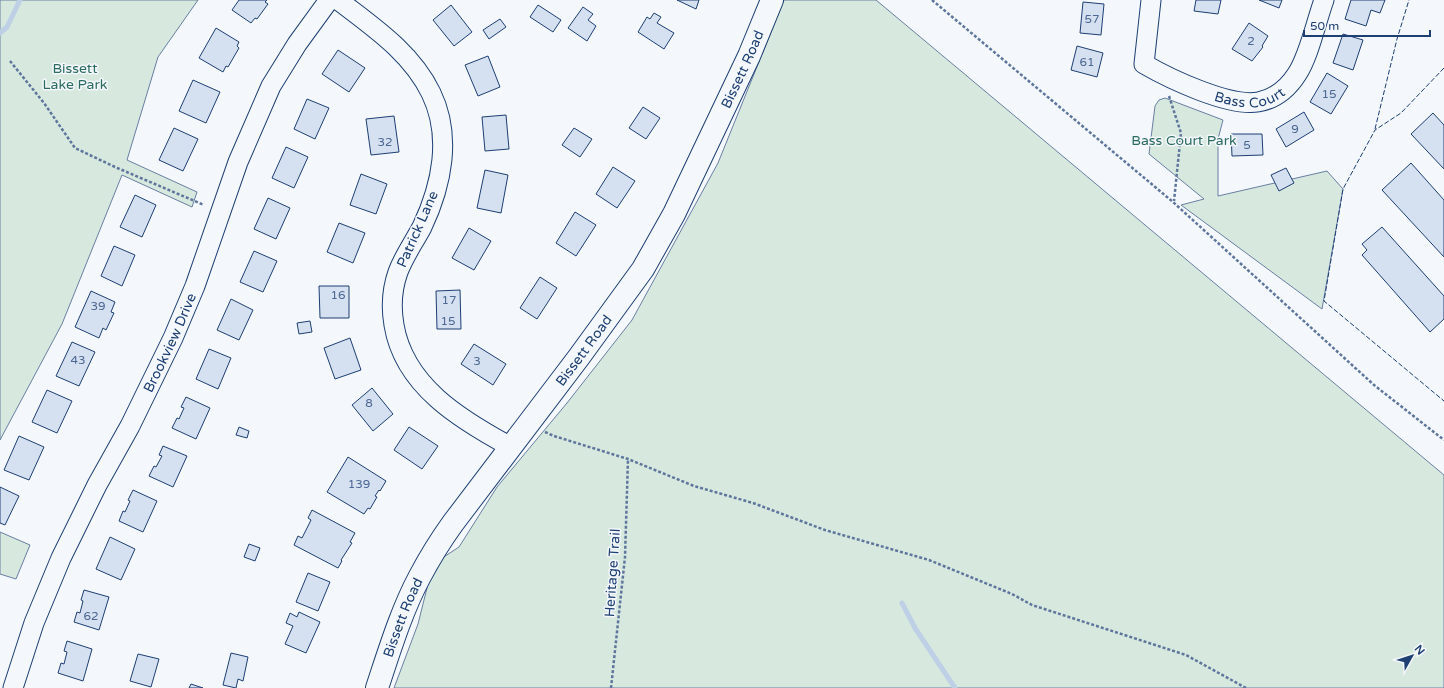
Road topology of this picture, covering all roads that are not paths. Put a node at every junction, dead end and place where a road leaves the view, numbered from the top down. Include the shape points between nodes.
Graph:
1 (329, 0) edge
2 (338, 0) edge
3 (772, 0) edge
4 (1151, 0) edge
5 (1324, 0) edge
6 (511, 447) junction
7 (13, 688) edge
8 (377, 688) edge

1 - 7 street, Brookview Drive via 271,86 238,162 195,286 173,338 61,558 34,624
2 - 6 street, Patrick Lane via 392,42 413,64 431,93 441,125 442,164 434,196 402,262 394,289 393,318 399,346 416,376 434,396 455,413
3 - 6 main road, Bissett Road via 749,56 674,214 643,268 580,357
4 - 5 street, Bass Court via 1144,64 1198,90 1236,101 1252,102 1271,98 1289,85 1301,68
6 - 8 main road, Bissett Road via 438,544 418,579 391,645

